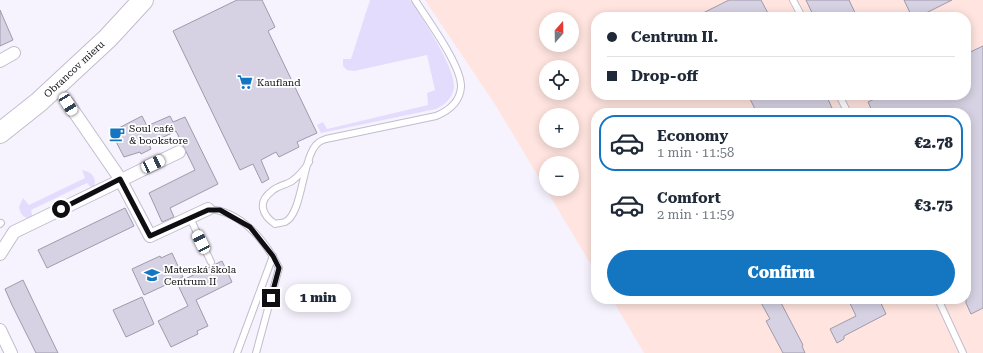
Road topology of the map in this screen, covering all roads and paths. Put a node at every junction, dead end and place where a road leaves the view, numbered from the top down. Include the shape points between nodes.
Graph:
1 (143, 0) edge
2 (415, 0) edge
3 (793, 0) edge
4 (799, 12) edge
5 (14, 54) dead end
6 (0, 61) edge
7 (68, 104) dead end
8 (0, 133) edge
9 (179, 152) dead end
10 (309, 162) junction
11 (120, 179) junction
12 (208, 210) joint
13 (190, 218) junction
14 (0, 254) edge
15 (273, 256) junction
16 (211, 262) dead end
17 (940, 304) edge
18 (0, 330) edge
19 (6, 349) edge
20 (237, 353) edge
21 (256, 353) edge
22 (964, 353) edge

1 - 8 main road, Obrancov mieru via 108,38 39,102
2 - 10 lane via 454,65 461,86 458,98 445,113 436,116 326,139 317,144
3 - 4 lane
5 - 6 street
7 - 11 street
9 - 11 street
10 - 10 lane via 293,214 285,222 276,224 267,218 263,210 264,200 272,190 300,175
11 - 13 street via 150,236
11 - 14 street via 14,232
12 - 13 street
12 - 15 lane via 220,210 250,227
13 - 16 lane
15 - 20 lane
15 - 21 lane via 279,268
17 - 22 lane
18 - 19 street

